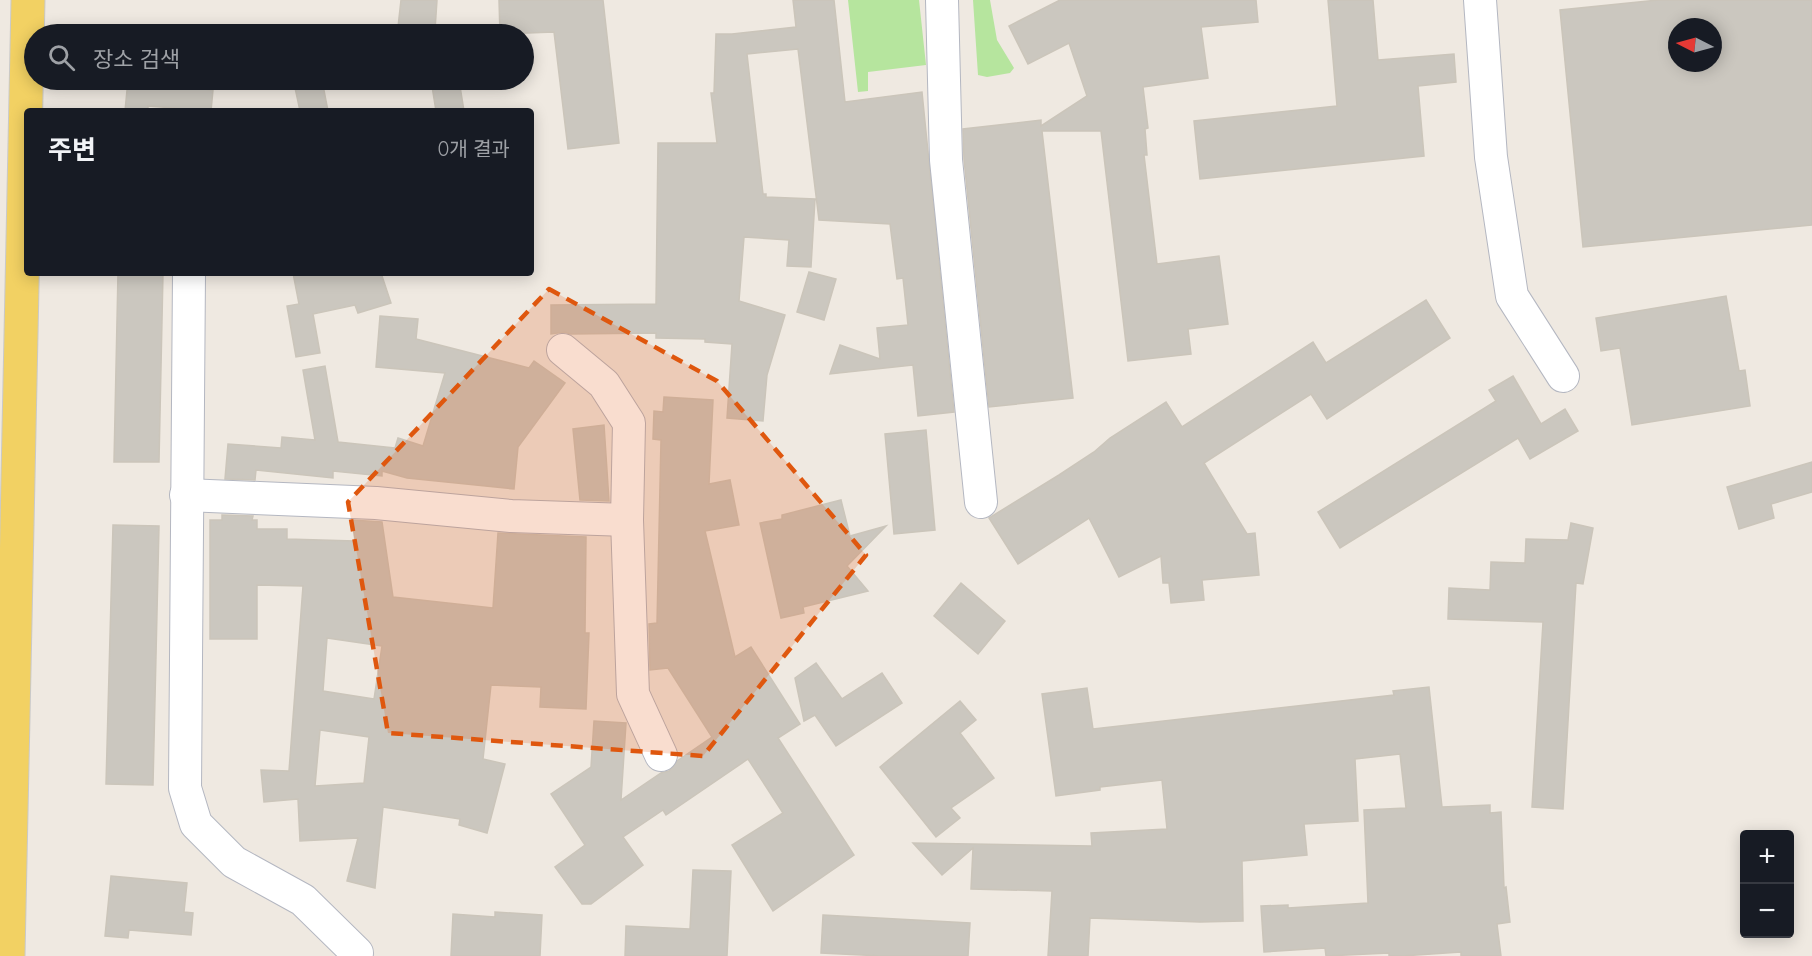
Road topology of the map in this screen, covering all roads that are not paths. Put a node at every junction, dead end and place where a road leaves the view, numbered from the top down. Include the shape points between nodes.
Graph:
1 (28, 0) edge
2 (942, 0) edge
3 (1480, 0) edge
4 (27, 24) edge
5 (26, 90) edge
6 (26, 108) edge
7 (24, 191) edge
8 (189, 276) edge
9 (563, 350) dead end
10 (1563, 376) dead end
11 (186, 495) junction
12 (981, 502) dead end
13 (627, 520) junction
14 (661, 755) dead end
15 (357, 953) dead end
16 (8, 956) edge

1 - 4 main road
2 - 12 street via 946,160
3 - 10 street via 1491,158 1512,297
5 - 6 main road
7 - 16 main road
8 - 11 street
9 - 13 street via 604,384 629,423
11 - 13 street
11 - 15 street via 184,788 196,824 234,861 303,900
13 - 14 street via 633,694

